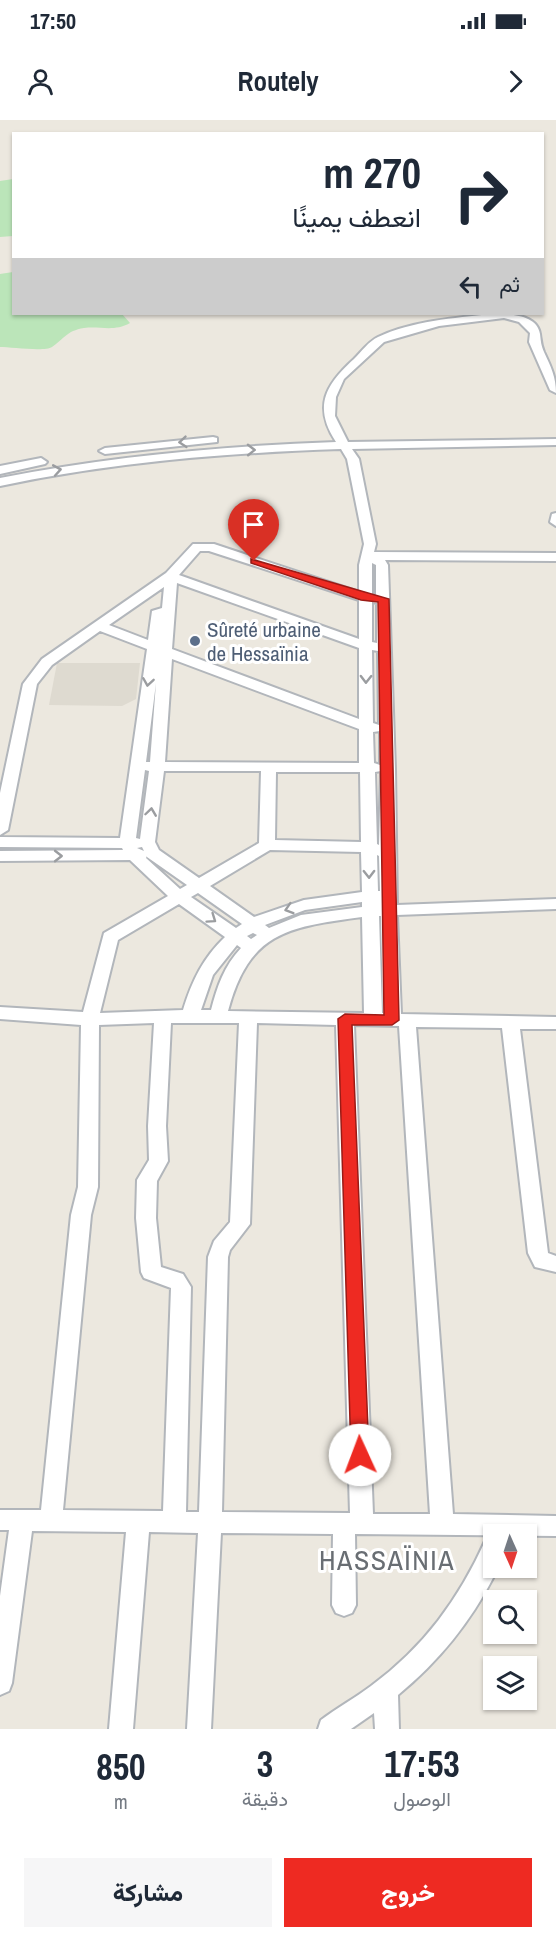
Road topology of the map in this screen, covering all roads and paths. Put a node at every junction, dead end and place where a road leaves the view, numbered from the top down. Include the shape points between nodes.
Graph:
1 (556, 390) edge
2 (556, 433) edge
3 (339, 437) junction
4 (556, 441) edge
5 (347, 448) junction
6 (556, 448) edge
7 (0, 470) edge
8 (0, 482) edge
9 (556, 517) edge
10 (556, 522) edge
11 (556, 552) edge
12 (455, 554) junction
13 (369, 555) junction
14 (556, 557) edge
15 (168, 580) junction
16 (365, 597) junction
17 (383, 599) junction
18 (98, 626) junction
19 (366, 646) junction
20 (384, 647) junction
21 (160, 650) junction
22 (366, 727) junction
23 (386, 728) junction
24 (137, 766) junction
25 (157, 766) junction
26 (269, 766) junction
27 (366, 767) junction
28 (388, 769) junction
29 (0, 830) edge
30 (0, 842) edge
31 (267, 845) junction
32 (368, 847) junction
33 (150, 848) junction
34 (129, 850) junction
35 (387, 853) junction
36 (0, 856) edge
37 (198, 885) junction
38 (179, 895) junction
39 (388, 903) junction
40 (370, 904) junction
41 (556, 904) edge
42 (252, 924) junction
43 (235, 935) junction
44 (268, 935) junction
45 (251, 947) junction
46 (0, 1013) edge
47 (163, 1016) junction
48 (190, 1016) junction
49 (218, 1017) junction
50 (248, 1018) junction
51 (90, 1019) junction
52 (345, 1019) junction
53 (373, 1020) junction
54 (399, 1020) junction
55 (510, 1022) junction
56 (556, 1023) edge
57 (556, 1264) edge
58 (11, 1520) edge
59 (51, 1521) junction
60 (138, 1522) junction
61 (174, 1522) junction
62 (210, 1522) junction
63 (353, 1524) junction
64 (442, 1524) junction
65 (556, 1526) edge
66 (537, 1529) edge
67 (483, 1533) edge
68 (483, 1567) edge
69 (344, 1605) dead end
70 (0, 1683) edge
71 (386, 1690) junction
72 (121, 1729) edge
73 (199, 1729) edge
74 (330, 1729) edge
75 (387, 1729) edge

1 - 3 street via 534,342 535,333 523,320 494,315 438,323 380,340 339,378 329,410
2 - 3 street
3 - 5 street
3 -> 7 street via 145,446
4 - 5 street
4 - 6 street
8 -> 5 street via 149,457
5 - 13 street via 354,463
9 - 10 street
11 - 12 street
12 - 13 street
12 - 14 street
13 - 16 street via 365,565
13 - 17 street via 382,563
15 - 16 street via 197,547 210,547
15 - 18 street
15 - 19 street
15 - 21 street
16 - 17 street
16 - 19 street
17 - 20 street
18 - 21 street
18 - 29 street via 47,662 30,684
19 - 20 street
19 -> 22 street
20 - 23 street
21 - 22 street
21 -> 24 street
21 - 25 street
22 - 23 street
22 - 27 street
23 - 28 street
24 - 25 street
24 - 34 street
25 - 26 street
33 -> 25 street
26 - 27 street
26 - 31 street
27 - 28 street
27 - 32 street
28 - 35 street
30 - 34 street
31 - 32 street
31 - 37 street
32 - 35 street
32 -> 40 street
33 - 34 street
33 - 37 street
36 -> 34 street
34 - 38 street
35 - 39 street
37 - 38 street
37 - 42 street
38 -> 43 street
38 - 51 street via 110,937
39 - 40 street
39 - 41 street
39 - 54 street
40 -> 42 street via 294,907
40 - 44 street via 301,920
40 - 53 street
42 - 43 street
42 - 44 street
43 - 45 street
43 - 48 street via 204,975
44 - 45 street
45 - 49 street via 226,982
46 - 51 street
47 - 48 street
47 - 51 street
47 - 61 street via 159,1161 147,1180 146,1218 151,1272 172,1276 181,1287
48 - 49 street
49 - 50 street
50 - 52 street
50 - 62 street via 240,1224 219,1252
51 - 59 street via 88,1187 81,1215
52 - 53 street
52 - 63 street
53 - 54 street
54 - 55 street
54 - 64 street
55 - 56 street
55 - 57 street via 538,1253 542,1261
58 - 59 street
58 - 70 street
59 - 60 street
60 - 61 street
60 - 72 street
61 - 62 street
62 - 63 street
62 - 73 street
63 - 64 street
63 - 69 street
64 - 67 street
65 - 66 street
68 - 71 street via 467,1605 436,1643
71 - 74 street
71 - 75 street

